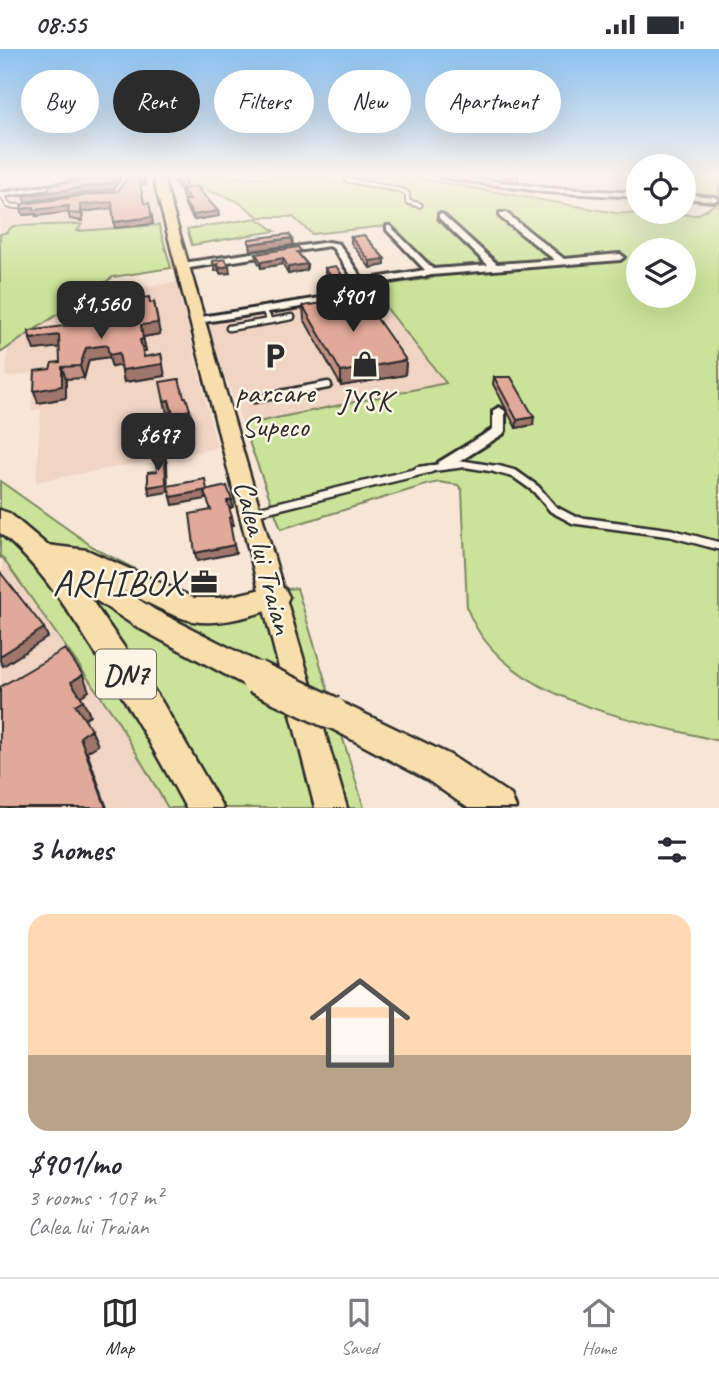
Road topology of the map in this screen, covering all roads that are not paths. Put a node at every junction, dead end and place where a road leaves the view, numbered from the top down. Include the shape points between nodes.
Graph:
1 (168, 212) edge
2 (503, 215) dead end
3 (442, 216) dead end
4 (390, 228) dead end
5 (620, 257) dead end
6 (563, 262) junction
7 (183, 266) junction
8 (495, 267) junction
9 (431, 272) junction
10 (360, 283) junction
11 (264, 310) junction
12 (292, 317) dead end
13 (198, 320) junction
14 (270, 321) junction
15 (229, 328) dead end
16 (328, 385) dead end
17 (254, 399) dead end
18 (499, 411) dead end
19 (444, 465) junction
20 (252, 513) junction
21 (0, 519) edge
22 (719, 546) edge
23 (41, 551) junction
24 (275, 597) junction
25 (205, 808) edge
26 (331, 808) edge
27 (498, 808) edge

1 - 7 main road, Calea lui Traian
2 - 6 street
3 - 8 street
4 - 9 street
5 - 6 street
6 - 8 street
7 - 10 street via 333,245
7 - 13 main road, Calea lui Traian
8 - 9 street
9 - 10 street
10 - 11 street via 366,291 361,294
11 - 13 street
11 - 14 lane
12 - 14 lane
13 - 20 main road, Calea lui Traian
14 - 15 lane
16 - 17 lane
18 - 19 street via 499,431
19 - 20 lane
19 - 22 lane via 483,465 515,474 553,509 574,520 671,533
20 - 24 main road, Calea lui Traian
21 - 23 highway, DN7
23 - 24 highway via 78,557 191,609 220,609
23 - 25 highway, DN7 via 151,712
23 - 27 highway, DN7, bridge via 145,618 438,767
24 - 26 main road, Calea lui Traian

